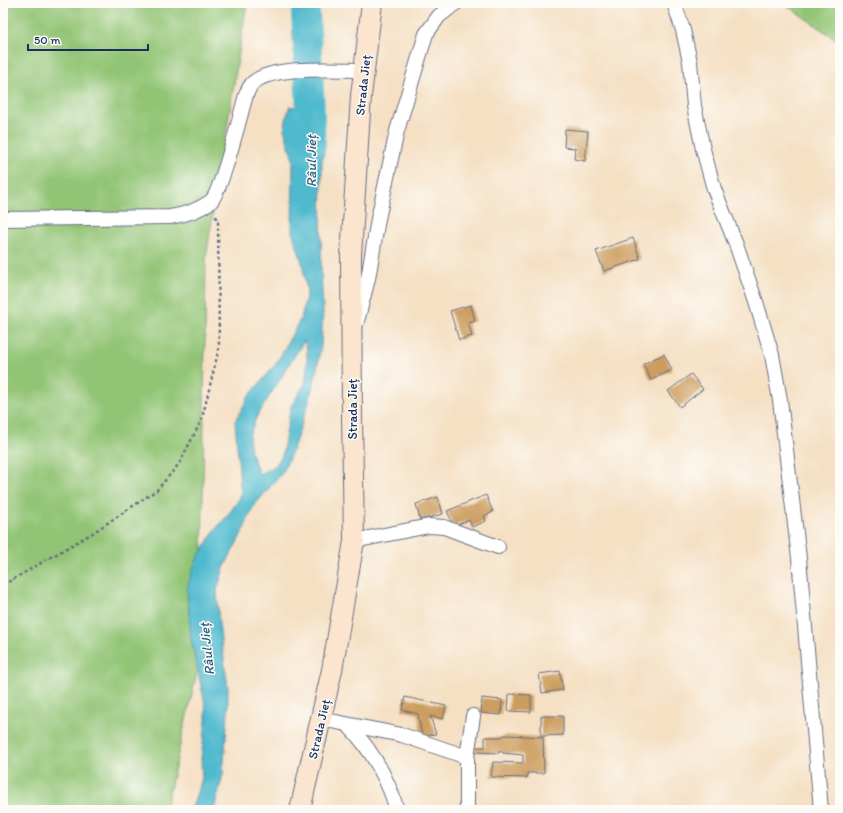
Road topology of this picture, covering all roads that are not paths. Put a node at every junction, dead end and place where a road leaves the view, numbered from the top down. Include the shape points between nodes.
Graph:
1 (372, 3) edge
2 (456, 3) edge
3 (674, 3) edge
4 (364, 70) junction
5 (3, 219) edge
6 (352, 338) junction
7 (354, 541) junction
8 (498, 547) dead end
9 (473, 716) dead end
10 (321, 719) junction
11 (348, 725) junction
12 (467, 757) junction
13 (300, 810) edge
14 (397, 810) edge
15 (467, 810) edge
16 (821, 810) edge

1 - 4 main road, Strada Jieț
2 - 6 street via 439,16 426,34 397,131 368,279
3 - 16 street via 690,62 694,106 714,189 736,244 772,355 799,558
4 - 5 street via 287,71 268,74 253,82 246,95 219,185 211,201 184,215
4 - 6 main road, Strada Jieț via 352,247
6 - 7 main road, Strada Jieț
7 - 8 street via 429,526 444,527
7 - 10 main road, Strada Jieț via 334,662
9 - 12 street
10 - 11 street
10 - 13 main road, Strada Jieț
11 - 12 street via 402,735
11 - 14 street via 368,748
12 - 15 street

